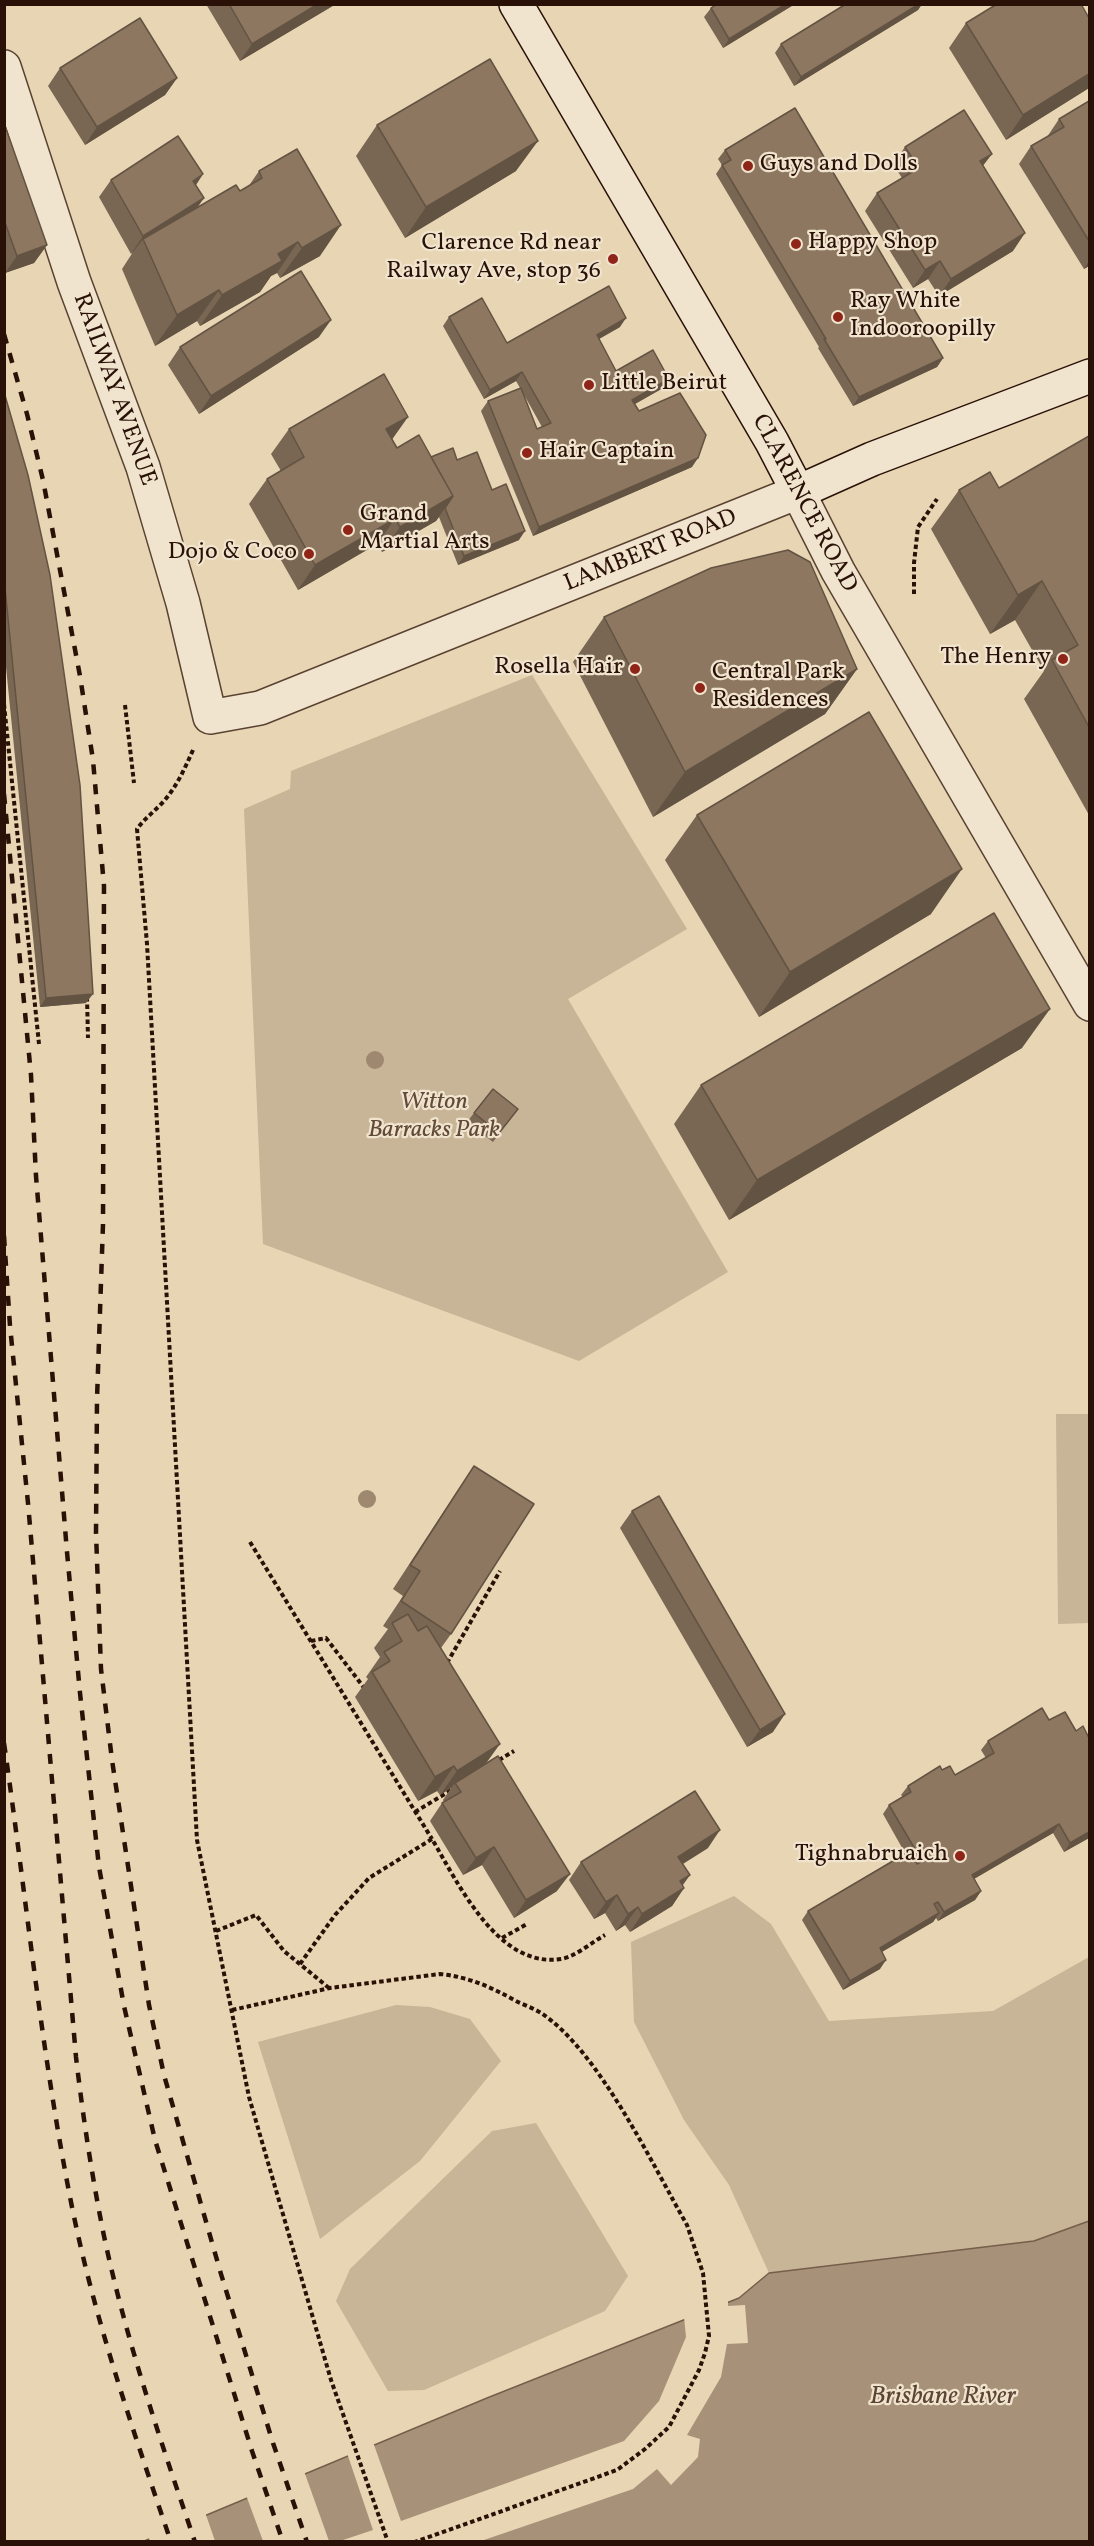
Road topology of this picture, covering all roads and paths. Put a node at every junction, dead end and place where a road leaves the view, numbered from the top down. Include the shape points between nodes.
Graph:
1 (516, 4) edge
2 (4, 67) edge
3 (1089, 376) edge
4 (798, 492) junction
5 (937, 499) dead end
6 (914, 594) dead end
7 (4, 704) edge
8 (125, 705) dead end
9 (210, 717) junction
10 (17, 720) edge
11 (6, 721) junction
12 (134, 783) dead end
13 (87, 991) edge
14 (1089, 1004) edge
15 (88, 1038) dead end
16 (39, 1044) dead end
17 (250, 1542) dead end
18 (500, 1571) edge
19 (310, 1641) junction
20 (443, 1670) edge
21 (366, 1690) dead end
22 (493, 1750) edge
23 (514, 1751) dead end
24 (499, 1760) junction
25 (490, 1766) edge
26 (462, 1784) edge
27 (415, 1812) junction
28 (432, 1839) junction
29 (527, 1924) dead end
30 (216, 1931) junction
31 (605, 1935) dead end
32 (502, 1938) junction
33 (300, 1964) junction
34 (330, 1988) junction
35 (232, 2010) junction
36 (388, 2541) edge
37 (415, 2541) edge

1 - 4 street, CLARENCE ROAD
2 - 9 street, RAILWAY AVENUE via 64,254 143,468 183,603
3 - 4 street, LAMBERT ROAD
4 - 9 street, LAMBERT ROAD via 260,708
4 - 14 street, CLARENCE ROAD via 838,571
5 - 6 path via 918,527
7 - 11 path
8 - 12 path
9 - 30 path via 180,777 137,829 147,944 197,1839
10 - 11 path
11 - 16 path
13 - 15 path
17 - 19 path
18 - 20 path
19 - 21 path via 326,1638
19 - 27 path
22 - 24 path
23 - 24 path
24 - 25 path
26 - 27 path
27 - 28 path
28 - 32 path via 480,1919
28 - 33 path via 369,1878 335,1915
29 - 32 path
30 - 33 path via 256,1915 284,1951
30 - 35 path
31 - 32 path via 563,1959 535,1960
33 - 34 path
34 - 35 path
34 - 37 path via 440,1974 457,1976 489,1985 542,2014 575,2045 608,2087 687,2225 703,2273 709,2336 699,2370 669,2427 617,2470
35 - 36 path via 249,2097 331,2380

